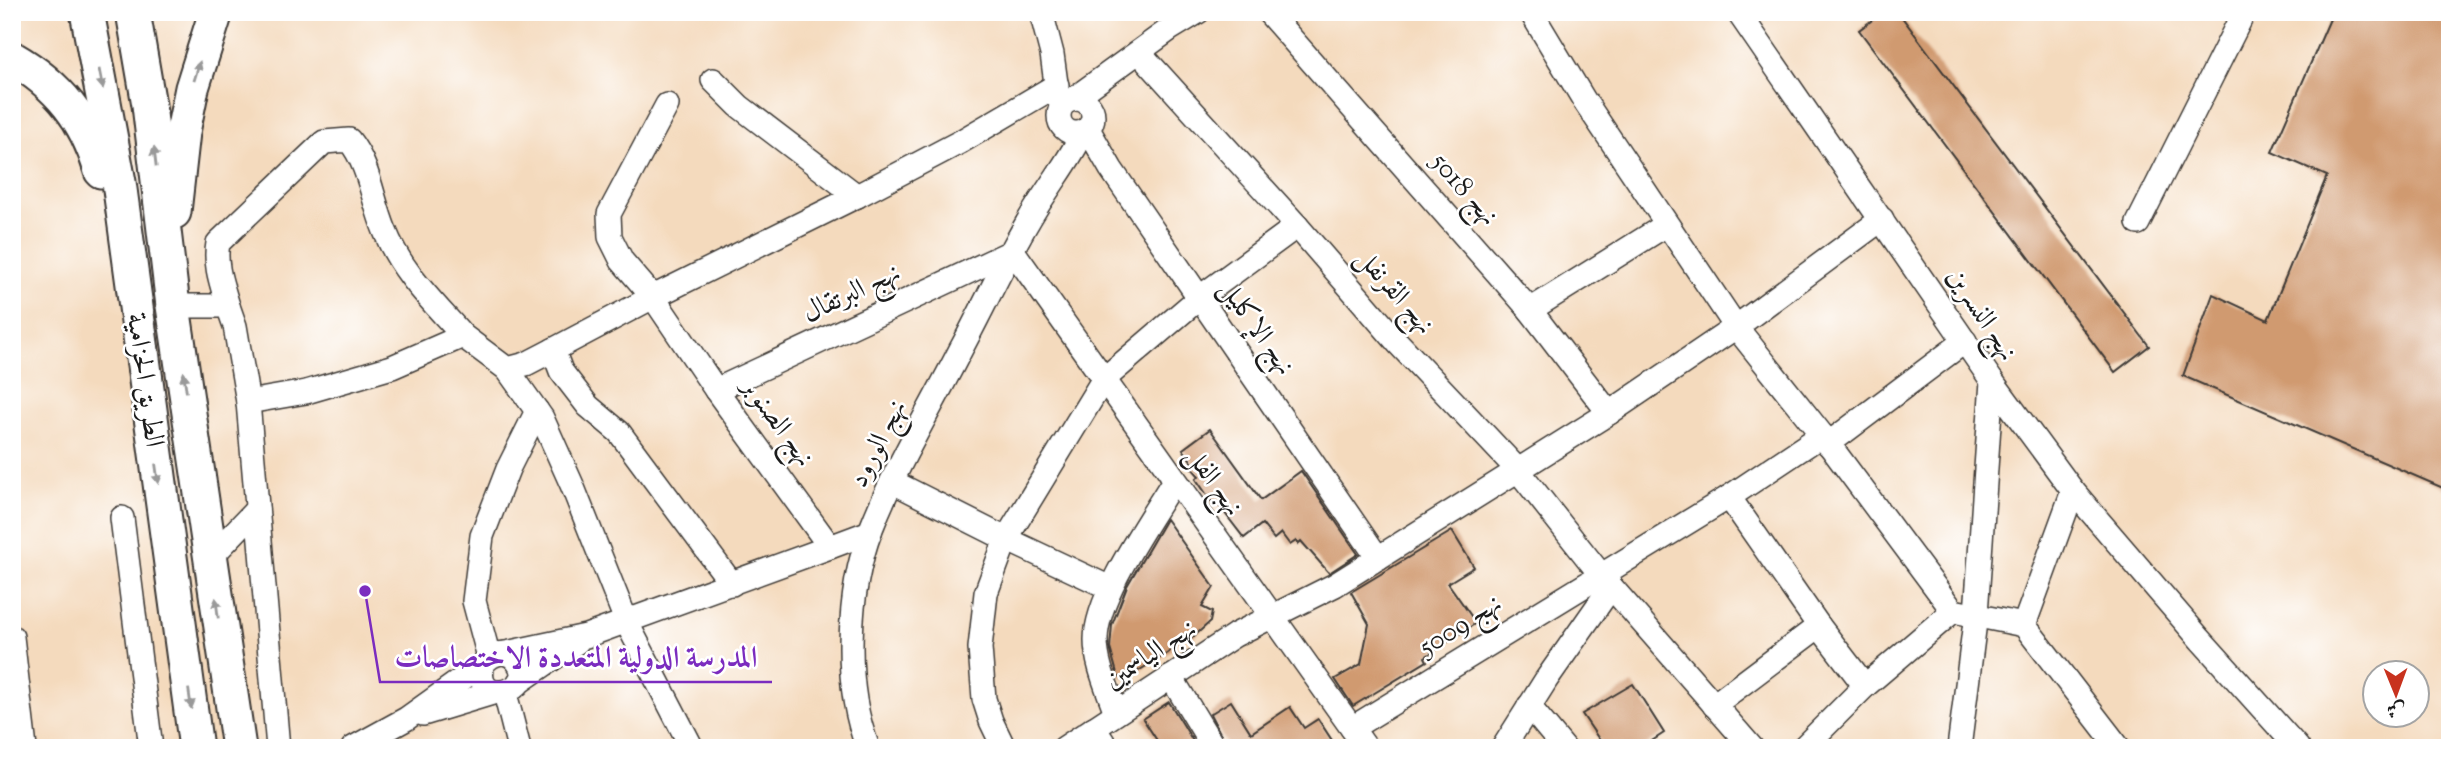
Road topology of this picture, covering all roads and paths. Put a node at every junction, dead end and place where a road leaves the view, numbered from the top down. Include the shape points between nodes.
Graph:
1 (87, 12) edge
2 (133, 12) edge
3 (216, 12) edge
4 (1041, 12) edge
5 (1198, 12) edge
6 (1268, 12) edge
7 (1531, 12) edge
8 (1738, 12) edge
9 (2244, 12) edge
10 (12, 58) edge
11 (1130, 58) junction
12 (713, 80) dead end
13 (667, 105) dead end
14 (1076, 111) junction
15 (857, 197) junction
16 (1882, 219) junction
17 (2138, 223) dead end
18 (1666, 225) junction
19 (1297, 226) junction
20 (1013, 251) junction
21 (168, 260) junction
22 (128, 261) junction
23 (653, 298) junction
24 (1199, 298) junction
25 (173, 306) junction
26 (228, 306) junction
27 (1531, 310) junction
28 (1736, 327) junction
29 (463, 336) junction
30 (1965, 341) junction
31 (553, 351) junction
32 (507, 369) junction
33 (1103, 380) junction
34 (1992, 380) junction
35 (716, 390) junction
36 (248, 402) junction
37 (537, 411) junction
38 (1609, 413) junction
39 (1825, 440) junction
40 (1517, 470) junction
41 (1174, 480) junction
42 (893, 482) junction
43 (2073, 491) junction
44 (1729, 497) junction
45 (257, 509) junction
46 (122, 518) dead end
47 (870, 532) junction
48 (1006, 539) junction
49 (830, 547) junction
50 (211, 557) junction
51 (1378, 558) junction
52 (1606, 581) junction
53 (732, 584) junction
54 (1110, 588) junction
55 (1965, 612) junction
56 (1273, 616) junction
57 (627, 623) junction
58 (2024, 625) junction
59 (1819, 626) junction
60 (586, 636) junction
61 (12, 637) edge
62 (493, 658) junction
63 (1171, 677) junction
64 (1864, 686) junction
65 (507, 689) junction
66 (1714, 705) junction
67 (1529, 706) junction
68 (1116, 713) junction
69 (406, 719) junction
70 (1094, 728) junction
71 (1352, 728) junction
72 (25, 748) edge
73 (151, 748) edge
74 (196, 748) edge
75 (239, 748) edge
76 (278, 748) edge
77 (353, 748) edge
78 (519, 748) edge
79 (692, 748) edge
80 (868, 748) edge
81 (1004, 748) edge
82 (1064, 748) edge
83 (1107, 748) edge
84 (1214, 748) edge
85 (1366, 748) edge
86 (1503, 748) edge
87 (1564, 748) edge
88 (1752, 748) edge
89 (1803, 748) edge
90 (1959, 748) edge
91 (2119, 748) edge
92 (2298, 748) edge

1 -> 22 highway, الطريق الحزامية
21 -> 2 highway, الطريق الحزامية
21 -> 3 highway via 185,121
4 - 14 street
5 - 11 street
6 - 27 street, نهج 5018
7 - 18 street
8 - 16 street, نهج النسرين
9 - 17 street
10 - 22 highway via 48,82 87,130
11 - 14 street
11 - 19 street, نهج القرنفل
12 - 15 street via 739,106
13 - 23 street, نهج الصنوبر via 609,214 610,237 622,261
14 - 15 street via 961,142
14 - 20 street, نهج الورود via 1047,191
14 - 24 street, نهج الإكليل
15 - 23 street
16 - 28 street, نهج الياسمين
16 - 30 street, نهج النسرين
18 - 27 street
18 - 28 street
19 - 24 street
19 - 40 street, نهج القرنفل
20 - 33 street, نهج الفل
20 - 35 street, نهج البرتقال
20 - 42 street, نهج الورود
21 - 25 highway, الطريق الحزامية
22 -> 74 highway, الطريق الحزامية
23 - 31 street
23 - 35 street, نهج الصنوبر
24 - 33 street
24 - 51 street, نهج الإكليل
25 - 26 street
50 -> 25 highway, الطريق الحزامية
26 - 29 street via 217,267 218,243 324,142 349,140 360,153 385,231 404,268
26 - 36 street
27 - 38 street, نهج 5018
28 - 38 street, نهج الياسمين
28 - 39 street
29 - 32 street
29 - 36 street via 392,367 306,392
30 - 34 street, نهج النسرين
30 - 39 street, نهج 5009
31 - 32 street
31 - 53 street via 561,371 588,406 619,432
32 - 37 street
33 - 41 street, نهج الفل
33 - 48 street
34 - 43 street
34 - 55 street, نهج النسرين
35 - 49 street, نهج الصنوبر
36 - 45 street
37 - 57 street
37 - 62 street via 482,536 474,601
38 - 40 street, نهج الياسمين
39 - 44 street, نهج 5009
39 - 55 street
40 - 51 street, نهج الياسمين
40 - 52 street, نهج القرنفل
41 - 54 street
41 - 56 street, نهج الفل
42 - 47 street, نهج الورود
42 - 48 street
43 - 58 street
43 - 92 street
44 - 52 street, نهج 5009
44 - 59 street
45 - 50 street
45 - 76 street
46 - 73 street
47 - 49 street
47 - 80 street, نهج الورود via 857,585 852,653 858,712
48 - 54 street
48 - 81 street via 986,593 980,648 984,699
49 - 53 street
75 -> 50 highway, الطريق الحزامية
51 - 56 street, نهج الياسمين
52 - 66 street, نهج القرنفل
52 - 67 street
52 - 71 street, نهج 5009
53 - 57 street
54 - 68 street via 1096,638
55 - 58 street
55 - 64 street
55 - 90 street, نهج النسرين
56 - 63 street, نهج الياسمين
56 - 71 street, نهج الفل
57 - 60 street
57 - 79 street
58 - 91 street
59 - 64 street
59 - 66 street
60 - 62 street
60 - 65 street
61 - 72 street
62 - 65 street via 481,673 483,681 488,688
62 - 65 street via 514,657 520,665 522,673
62 - 69 street
63 - 68 street, نهج الياسمين
63 - 84 street
64 - 89 street
65 - 69 street
65 - 78 street
66 - 88 street, نهج القرنفل
67 - 86 street
67 - 87 street
68 - 70 street, نهج الياسمين
69 - 77 street
70 - 82 street, نهج الياسمين
70 - 83 street
71 - 85 street, نهج الفل

